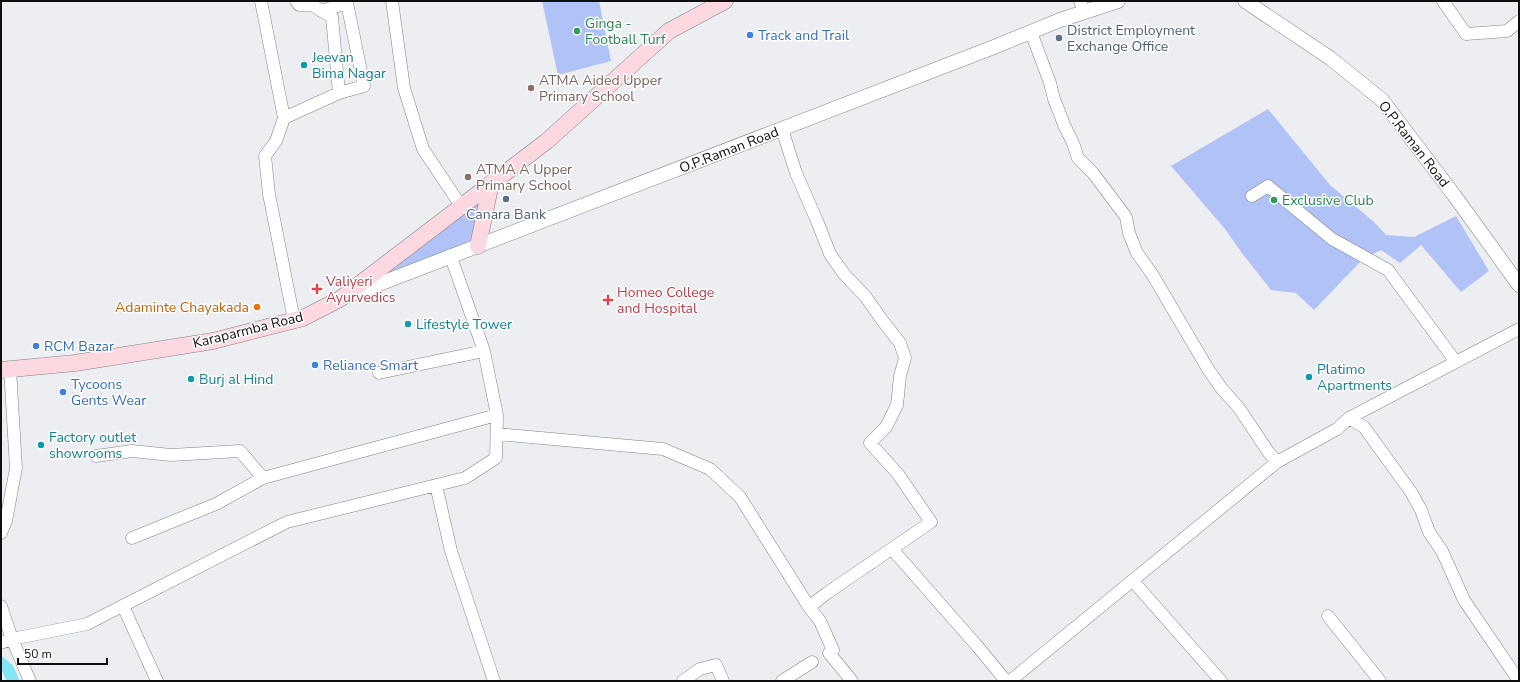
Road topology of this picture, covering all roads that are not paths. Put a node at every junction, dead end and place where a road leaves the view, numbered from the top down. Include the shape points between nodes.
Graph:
1 (261, 1) edge
2 (296, 1) edge
3 (392, 1) edge
4 (725, 1) edge
5 (1118, 1) edge
6 (1245, 1) edge
7 (1443, 1) edge
8 (1082, 6) edge
9 (321, 11) junction
10 (1519, 21) edge
11 (1031, 32) junction
12 (339, 93) junction
13 (284, 118) junction
14 (782, 129) junction
15 (490, 183) junction
16 (1252, 196) dead end
17 (461, 206) junction
18 (478, 246) junction
19 (452, 256) junction
20 (1519, 285) edge
21 (340, 299) junction
22 (294, 320) junction
23 (1519, 329) edge
24 (484, 351) junction
25 (1456, 362) junction
26 (5, 370) edge
27 (379, 373) dead end
28 (496, 415) junction
29 (1350, 418) junction
30 (496, 434) junction
31 (96, 456) dead end
32 (1277, 462) junction
33 (263, 478) junction
34 (436, 485) junction
35 (1, 533) edge
36 (132, 538) dead end
37 (892, 549) junction
38 (1133, 581) junction
39 (1, 606) edge
40 (123, 606) junction
41 (809, 607) junction
42 (1328, 616) dead end
43 (8, 640) edge
44 (812, 662) dead end
45 (30, 681) edge
46 (157, 681) edge
47 (494, 681) edge
48 (683, 681) edge
49 (723, 681) edge
50 (782, 681) edge
51 (852, 681) edge
52 (1006, 681) edge
53 (1010, 681) edge
54 (1221, 681) edge
55 (1380, 681) edge
56 (1519, 681) edge

1 - 13 street
2 - 9 street via 299,5 312,5
3 - 17 street via 404,88 423,149
4 - 15 main road, Karaparmba Road via 669,31 547,141
5 - 8 street, O.P.Raman Road
6 - 20 street, O.P.Raman Road via 1330,58 1382,100
7 - 10 street via 1466,34 1507,31
8 - 11 street, O.P.Raman Road
9 - 12 street via 332,17
9 - 12 street via 347,3 364,86
11 - 14 street, O.P.Raman Road
11 - 32 street via 1078,158 1093,173 1126,217 1137,253 1208,369
12 - 13 street
13 - 22 street via 276,141 265,156 269,194
14 - 18 street, O.P.Raman Road
14 - 37 street via 796,173 830,254 900,343 906,358 900,376 897,406 886,427 870,443 898,474 931,522
15 - 17 main road, Karaparmba Road
15 - 18 main road
16 - 25 street via 1268,186 1332,240 1388,270
17 - 21 main road, Karaparmba Road
18 - 19 street, O.P.Raman Road
19 - 21 street, O.P.Raman Road
19 - 24 street
21 - 22 main road, Karaparmba Road
22 - 26 main road, Karaparmba Road via 212,341 75,363
23 - 25 street
24 - 27 street
24 - 28 street
25 - 29 street
26 - 35 street via 16,468 6,521
28 - 30 street
28 - 33 street
29 - 32 street via 1337,429
29 - 56 street via 1364,427 1411,492 1464,600
30 - 34 street via 496,458 465,478
30 - 41 street via 664,449 710,469 740,497
31 - 33 street via 132,451 171,455 240,451
32 - 38 street
33 - 36 street via 216,504
34 - 40 street via 287,522
34 - 47 street via 451,551
37 - 41 street
37 - 52 street
38 - 53 street
38 - 54 street
39 - 43 street
40 - 43 street via 87,624
40 - 46 street
41 - 51 street via 820,622 833,650 829,653
42 - 55 street
43 - 45 street
44 - 50 street
48 - 49 street via 700,669 716,665

